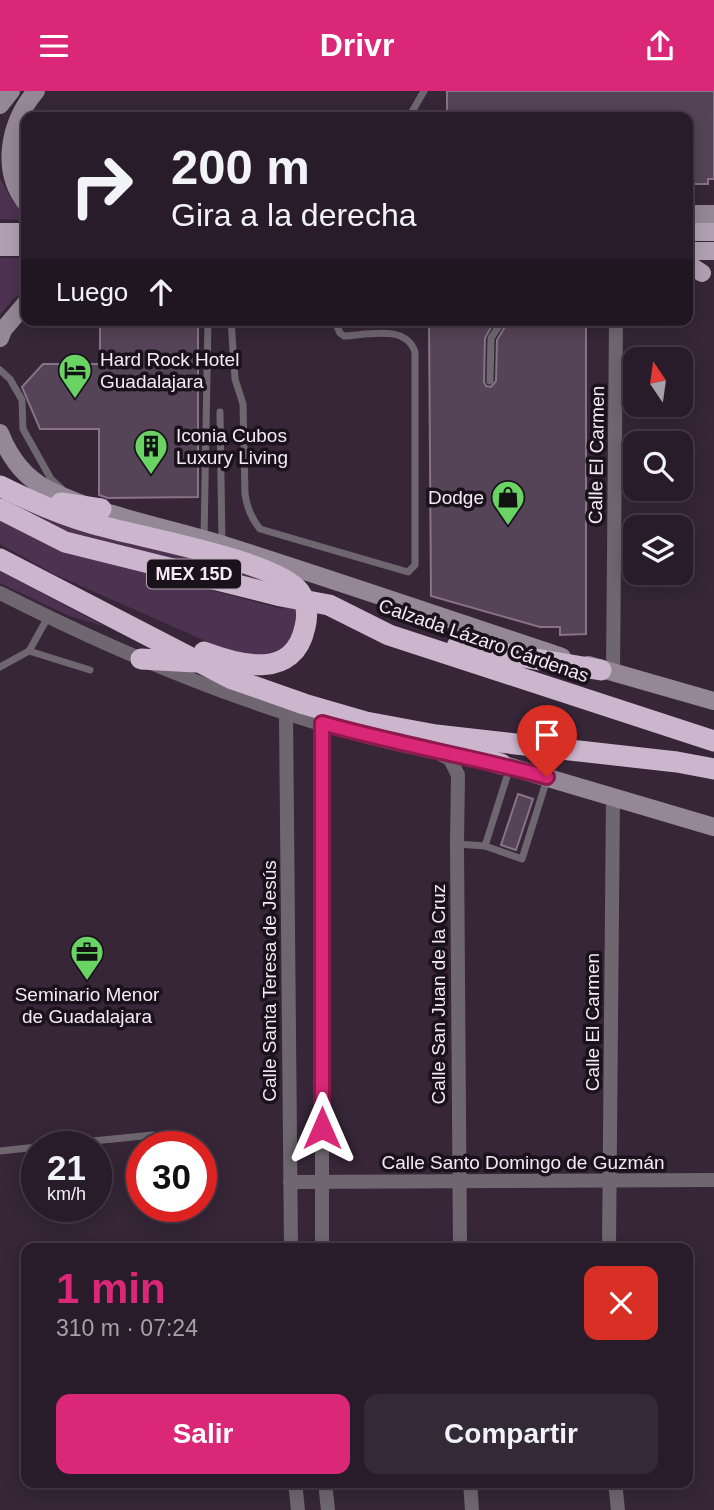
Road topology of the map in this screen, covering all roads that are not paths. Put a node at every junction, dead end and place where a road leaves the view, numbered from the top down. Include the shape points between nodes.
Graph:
1 (11, 91) edge
2 (36, 91) edge
3 (424, 91) edge
4 (0, 105) edge
5 (22, 112) edge
6 (412, 112) edge
7 (21, 113) edge
8 (21, 196) edge
9 (693, 214) edge
10 (714, 214) edge
11 (0, 232) edge
12 (21, 232) edge
13 (693, 232) edge
14 (714, 232) edge
15 (0, 247) edge
16 (21, 247) edge
17 (693, 251) edge
18 (714, 251) edge
19 (21, 309) edge
20 (208, 326) edge
21 (231, 326) edge
22 (337, 326) edge
23 (499, 326) edge
24 (617, 326) edge
25 (0, 338) edge
26 (0, 370) edge
27 (489, 381) dead end
28 (220, 412) dead end
29 (0, 433) edge
30 (1, 487) edge
31 (73, 499) junction
32 (0, 509) edge
33 (101, 509) junction
34 (134, 519) junction
35 (204, 539) junction
36 (228, 552) junction
37 (0, 559) edge
38 (0, 593) edge
39 (48, 617) junction
40 (117, 619) junction
41 (389, 635) junction
42 (29, 651) junction
43 (141, 659) junction
44 (198, 662) junction
45 (0, 667) edge
46 (90, 670) dead end
47 (607, 672) junction
48 (714, 701) edge
49 (286, 713) junction
50 (366, 722) junction
51 (322, 723) junction
52 (714, 741) edge
53 (436, 752) junction
54 (506, 765) junction
55 (714, 769) edge
56 (547, 777) junction
57 (613, 796) junction
58 (714, 827) edge
59 (457, 844) junction
60 (485, 846) junction
61 (21, 1149) edge
62 (0, 1151) edge
63 (714, 1180) edge
64 (322, 1181) junction
65 (459, 1181) junction
66 (610, 1181) junction
67 (290, 1182) junction
68 (291, 1243) edge
69 (321, 1243) edge
70 (460, 1243) edge
71 (609, 1243) edge
72 (296, 1488) edge
73 (326, 1488) edge
74 (470, 1488) edge
75 (616, 1488) edge
76 (298, 1510) edge
77 (328, 1510) edge
78 (472, 1510) edge
79 (618, 1510) edge

1 - 4 street
2 - 5 street
3 - 6 lane
7 - 8 street via 5,156 11,182
9 - 10 street
11 - 12 main road
13 - 14 main road
15 - 16 main road
17 - 18 main road
19 - 25 street
20 - 35 lane
21 - 22 lane via 235,379 243,404 244,494 252,520 260,529 408,572 415,565 415,352 408,340 396,334 344,336
23 - 27 lane via 491,338
24 - 47 street, Calle El Carmen
26 - 31 lane via 22,400 23,429 51,479
28 - 36 lane
29 - 31 street, Calzada Lázaro Cárdenas via 11,457 26,474 44,488
30 - 33 highway
30 - 36 highway via 94,524
31 - 33 street, Calzada Lázaro Cárdenas
32 - 41 highway, Calzada Lázaro Cárdenas / MEX 15D via 65,542 329,605
33 - 34 street, Calzada Lázaro Cárdenas
34 - 35 street, Calzada Lázaro Cárdenas
34 - 36 highway
35 - 36 street, Calzada Lázaro Cárdenas
36 - 40 highway via 290,582 300,592 307,619 287,657 268,665 229,661
36 - 47 street, Calzada Lázaro Cárdenas
37 - 40 highway
38 - 39 street
39 - 42 lane
39 - 43 street
40 - 44 highway
41 - 47 highway
41 - 52 highway, Calzada Lázaro Cárdenas / MEX 15D
42 - 45 lane
42 - 46 lane
43 - 44 highway
43 - 49 street
44 - 50 highway via 230,678
47 - 48 street, Calzada Lázaro Cárdenas
49 - 51 street
49 - 67 street, Calle Santa Teresa de Jesús
50 - 54 highway
50 - 55 highway via 436,735
51 - 53 street
51 - 64 street
53 - 54 street
53 - 59 street, Calle San Juan de la Cruz via 450,759 458,775
54 - 56 street
54 - 60 lane
56 - 57 street
56 - 60 lane via 522,859
57 - 58 street
57 - 66 street, Calle El Carmen
59 - 60 lane
59 - 65 street, Calle San Juan de la Cruz
61 - 62 lane
63 - 66 street, Calle Santo Domingo de Guzmán
64 - 65 street, Calle Santo Domingo de Guzmán
64 - 67 street, Calle Santo Domingo de Guzmán
64 - 69 street
65 - 66 street, Calle Santo Domingo de Guzmán
65 - 70 street, Calle San Juan de la Cruz
66 - 71 street, Calle El Carmen
67 - 68 street, Calle Santa Teresa de Jesús
72 - 76 street
73 - 77 street
74 - 78 street
75 - 79 street

